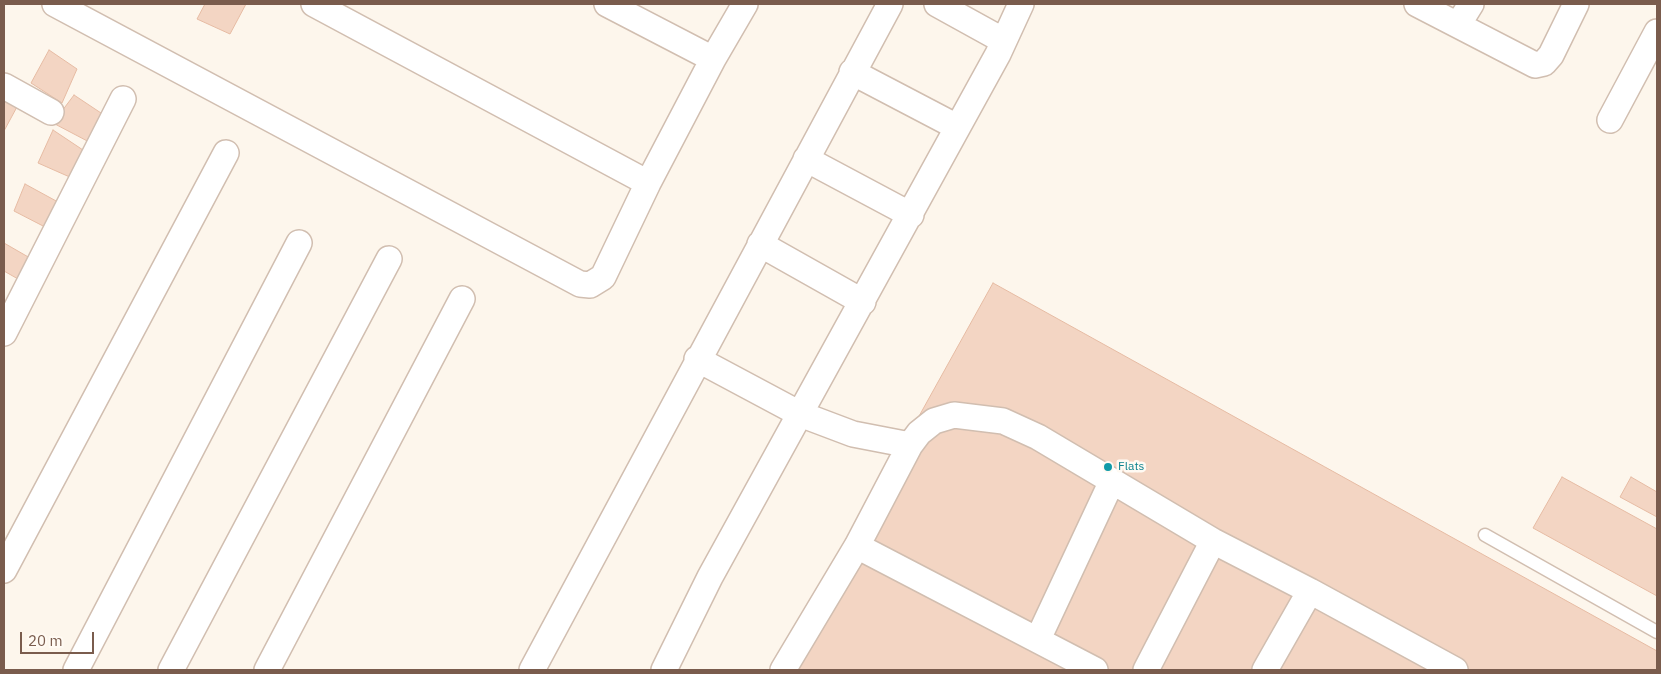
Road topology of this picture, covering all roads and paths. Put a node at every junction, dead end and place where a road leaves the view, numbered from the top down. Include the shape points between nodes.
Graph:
1 (55, 4) edge
2 (314, 4) edge
3 (607, 4) edge
4 (745, 4) edge
5 (890, 4) edge
6 (937, 4) edge
7 (1021, 4) edge
8 (1417, 4) edge
9 (1470, 4) edge
10 (1576, 4) edge
11 (1458, 25) junction
12 (1657, 32) edge
13 (1004, 41) junction
14 (713, 59) junction
15 (852, 72) junction
16 (4, 86) edge
17 (123, 99) dead end
18 (51, 112) dead end
19 (1610, 120) dead end
20 (957, 127) junction
21 (226, 153) dead end
22 (806, 159) junction
23 (648, 183) junction
24 (911, 215) junction
25 (299, 243) dead end
26 (760, 244) junction
27 (389, 259) dead end
28 (462, 299) dead end
29 (863, 302) junction
30 (4, 334) edge
31 (697, 360) junction
32 (800, 414) junction
33 (910, 445) junction
34 (1112, 481) junction
35 (1485, 535) dead end
36 (1213, 542) junction
37 (857, 546) junction
38 (4, 570) edge
39 (1310, 591) junction
40 (1657, 632) edge
41 (1038, 639) junction
42 (1449, 669) edge
43 (76, 670) edge
44 (171, 670) edge
45 (267, 670) edge
46 (532, 670) edge
47 (664, 670) edge
48 (783, 670) edge
49 (1095, 670) edge
50 (1146, 670) edge
51 (1265, 670) edge

1 - 23 street via 580,284 590,285 603,277
2 - 23 street
3 - 14 street
4 - 14 street
5 - 15 street
6 - 13 street
7 - 13 street
8 - 11 street
9 - 11 street
10 - 11 street via 1551,54 1544,63 1535,65
12 - 19 street
13 - 20 street
14 - 23 street
15 - 20 street
15 - 22 street
16 - 18 street
17 - 30 street
20 - 24 street
21 - 38 street
22 - 24 street
22 - 26 street
24 - 29 street
25 - 43 street
26 - 29 street
26 - 31 street
27 - 44 street
28 - 45 street
29 - 32 street
31 - 32 street
31 - 46 street
32 - 33 street via 853,434
32 - 47 street via 710,577
33 - 34 street via 934,421 954,415 989,418 1038,437
33 - 37 street
34 - 36 street
34 - 41 street
35 - 40 lane
36 - 39 street
36 - 50 street
37 - 41 street
37 - 48 street
39 - 42 street
39 - 51 street
41 - 49 street

